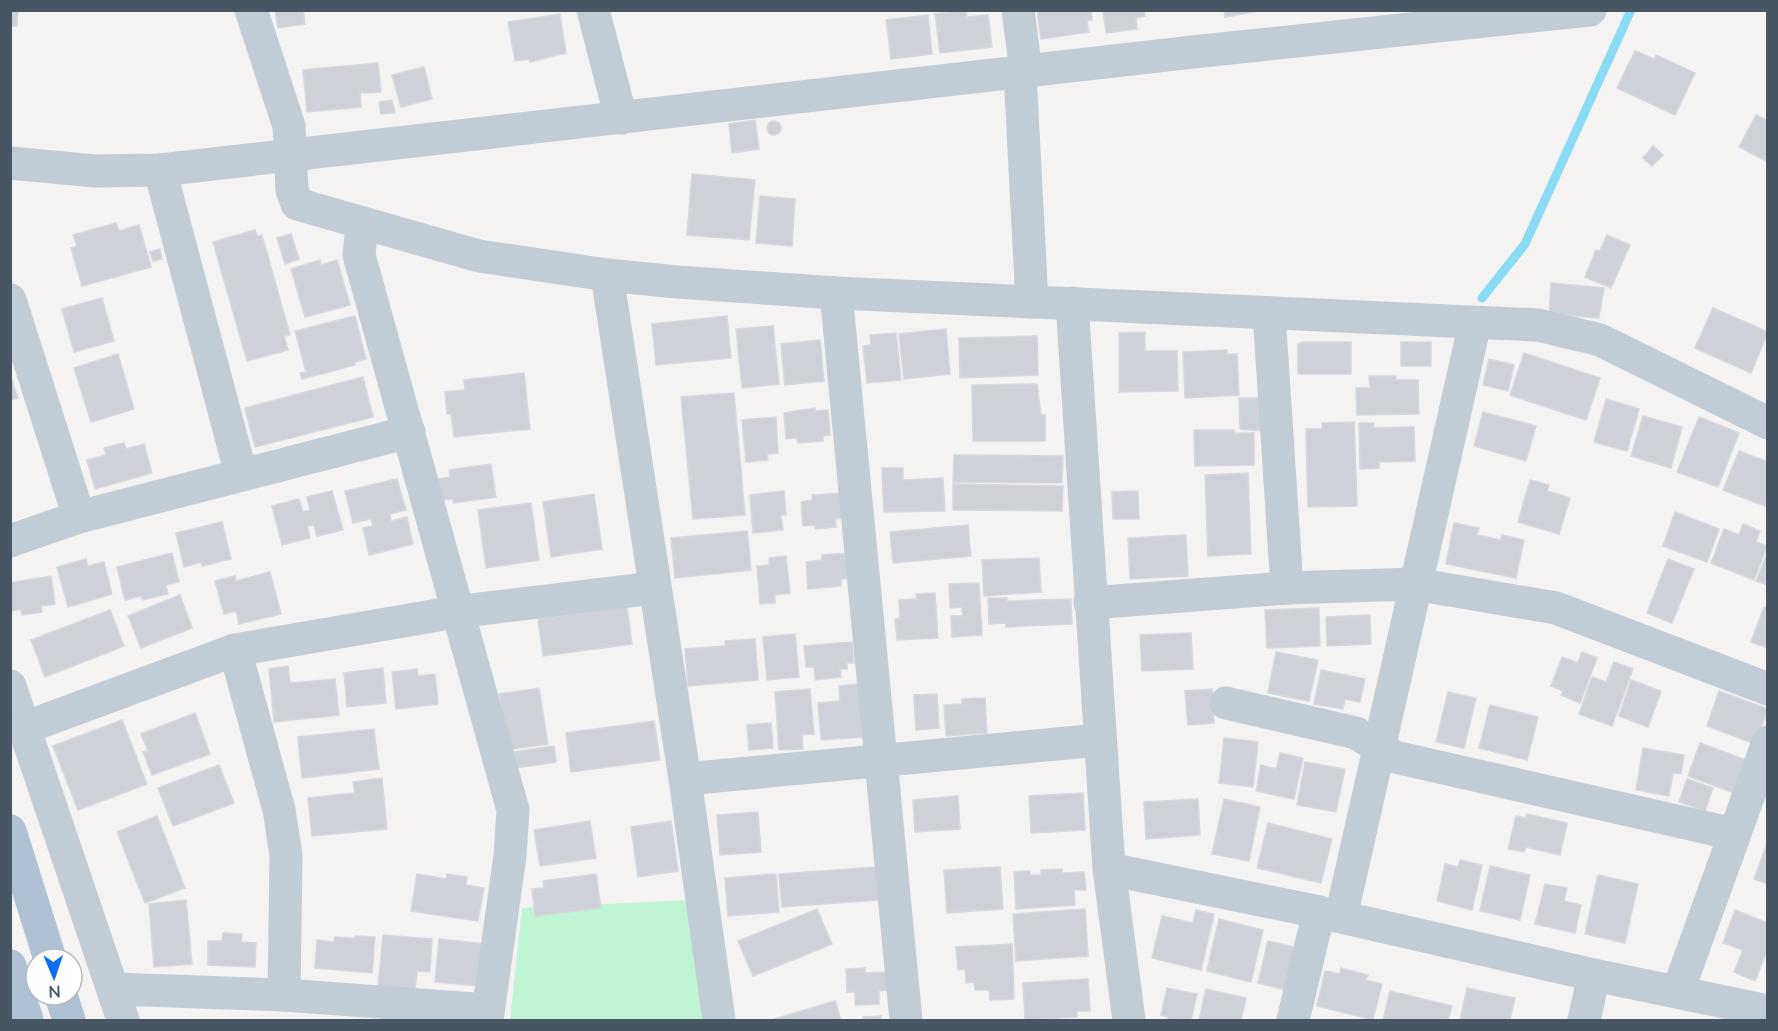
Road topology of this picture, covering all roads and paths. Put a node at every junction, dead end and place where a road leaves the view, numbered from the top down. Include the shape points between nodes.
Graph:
1 (251, 10) edge
2 (593, 10) edge
3 (1018, 10) edge
4 (1576, 11) edge
5 (1428, 18) edge
6 (1023, 72) junction
7 (621, 118) junction
8 (291, 158) junction
9 (10, 163) edge
10 (160, 170) junction
11 (362, 225) junction
12 (607, 275) junction
13 (836, 293) junction
14 (10, 300) edge
15 (1032, 302) junction
16 (1072, 303) junction
17 (1269, 314) junction
18 (1475, 323) junction
19 (1767, 423) edge
20 (409, 432) junction
21 (241, 474) junction
22 (79, 517) junction
23 (10, 541) edge
24 (1415, 584) junction
25 (654, 588) junction
26 (1287, 588) junction
27 (1090, 603) junction
28 (456, 612) junction
29 (235, 650) junction
30 (10, 686) edge
31 (1767, 689) edge
32 (1226, 703) dead end
33 (24, 728) junction
34 (1098, 740) junction
35 (1767, 742) edge
36 (1380, 748) junction
37 (882, 759) junction
38 (686, 779) junction
39 (10, 831) edge
40 (1734, 834) junction
41 (1108, 869) junction
42 (1330, 914) junction
43 (46, 947) edge
44 (10, 966) edge
45 (1594, 975) junction
46 (114, 989) junction
47 (1678, 991) junction
48 (284, 995) junction
49 (1767, 1011) edge
50 (488, 1015) edge
51 (27, 1020) edge
52 (123, 1020) edge
53 (719, 1020) edge
54 (906, 1020) edge
55 (1129, 1020) edge
56 (1293, 1020) edge
57 (1584, 1020) edge

1 - 8 street via 290,126
2 - 7 street
3 - 6 street
4 - 5 street
5 - 6 street
6 - 7 street
6 - 15 street
7 - 8 street
8 - 10 street
8 - 11 street via 292,190 297,204
9 - 10 street via 95,171
10 - 21 street
11 - 12 street via 479,256
11 - 20 street via 359,255
12 - 13 street
12 - 25 street
13 - 15 street
13 - 37 street
14 - 22 street
15 - 16 street
16 - 17 street
16 - 27 street
17 - 18 street
17 - 26 street
18 - 19 street via 1538,326 1600,340
18 - 24 street
20 - 21 street
20 - 28 street
21 - 22 street
22 - 23 street
24 - 26 street
24 - 31 street via 1556,608
24 - 36 street
25 - 28 street
25 - 38 street
26 - 27 street
27 - 34 street
28 - 29 street
28 - 50 street via 513,810
29 - 33 street
29 - 48 street via 279,810 286,855
30 - 33 street
32 - 36 street via 1356,734
33 - 46 street
34 - 37 street
34 - 41 street
35 - 40 street
36 - 40 street via 1395,757
36 - 42 street
37 - 38 street
37 - 54 street
38 - 53 street
39 - 43 main road
40 - 47 street
41 - 42 street
41 - 55 street
42 - 45 street
42 - 56 street
44 - 51 main road
45 - 47 street
45 - 57 street
46 - 48 street
46 - 52 street
47 - 49 street
48 - 50 street

